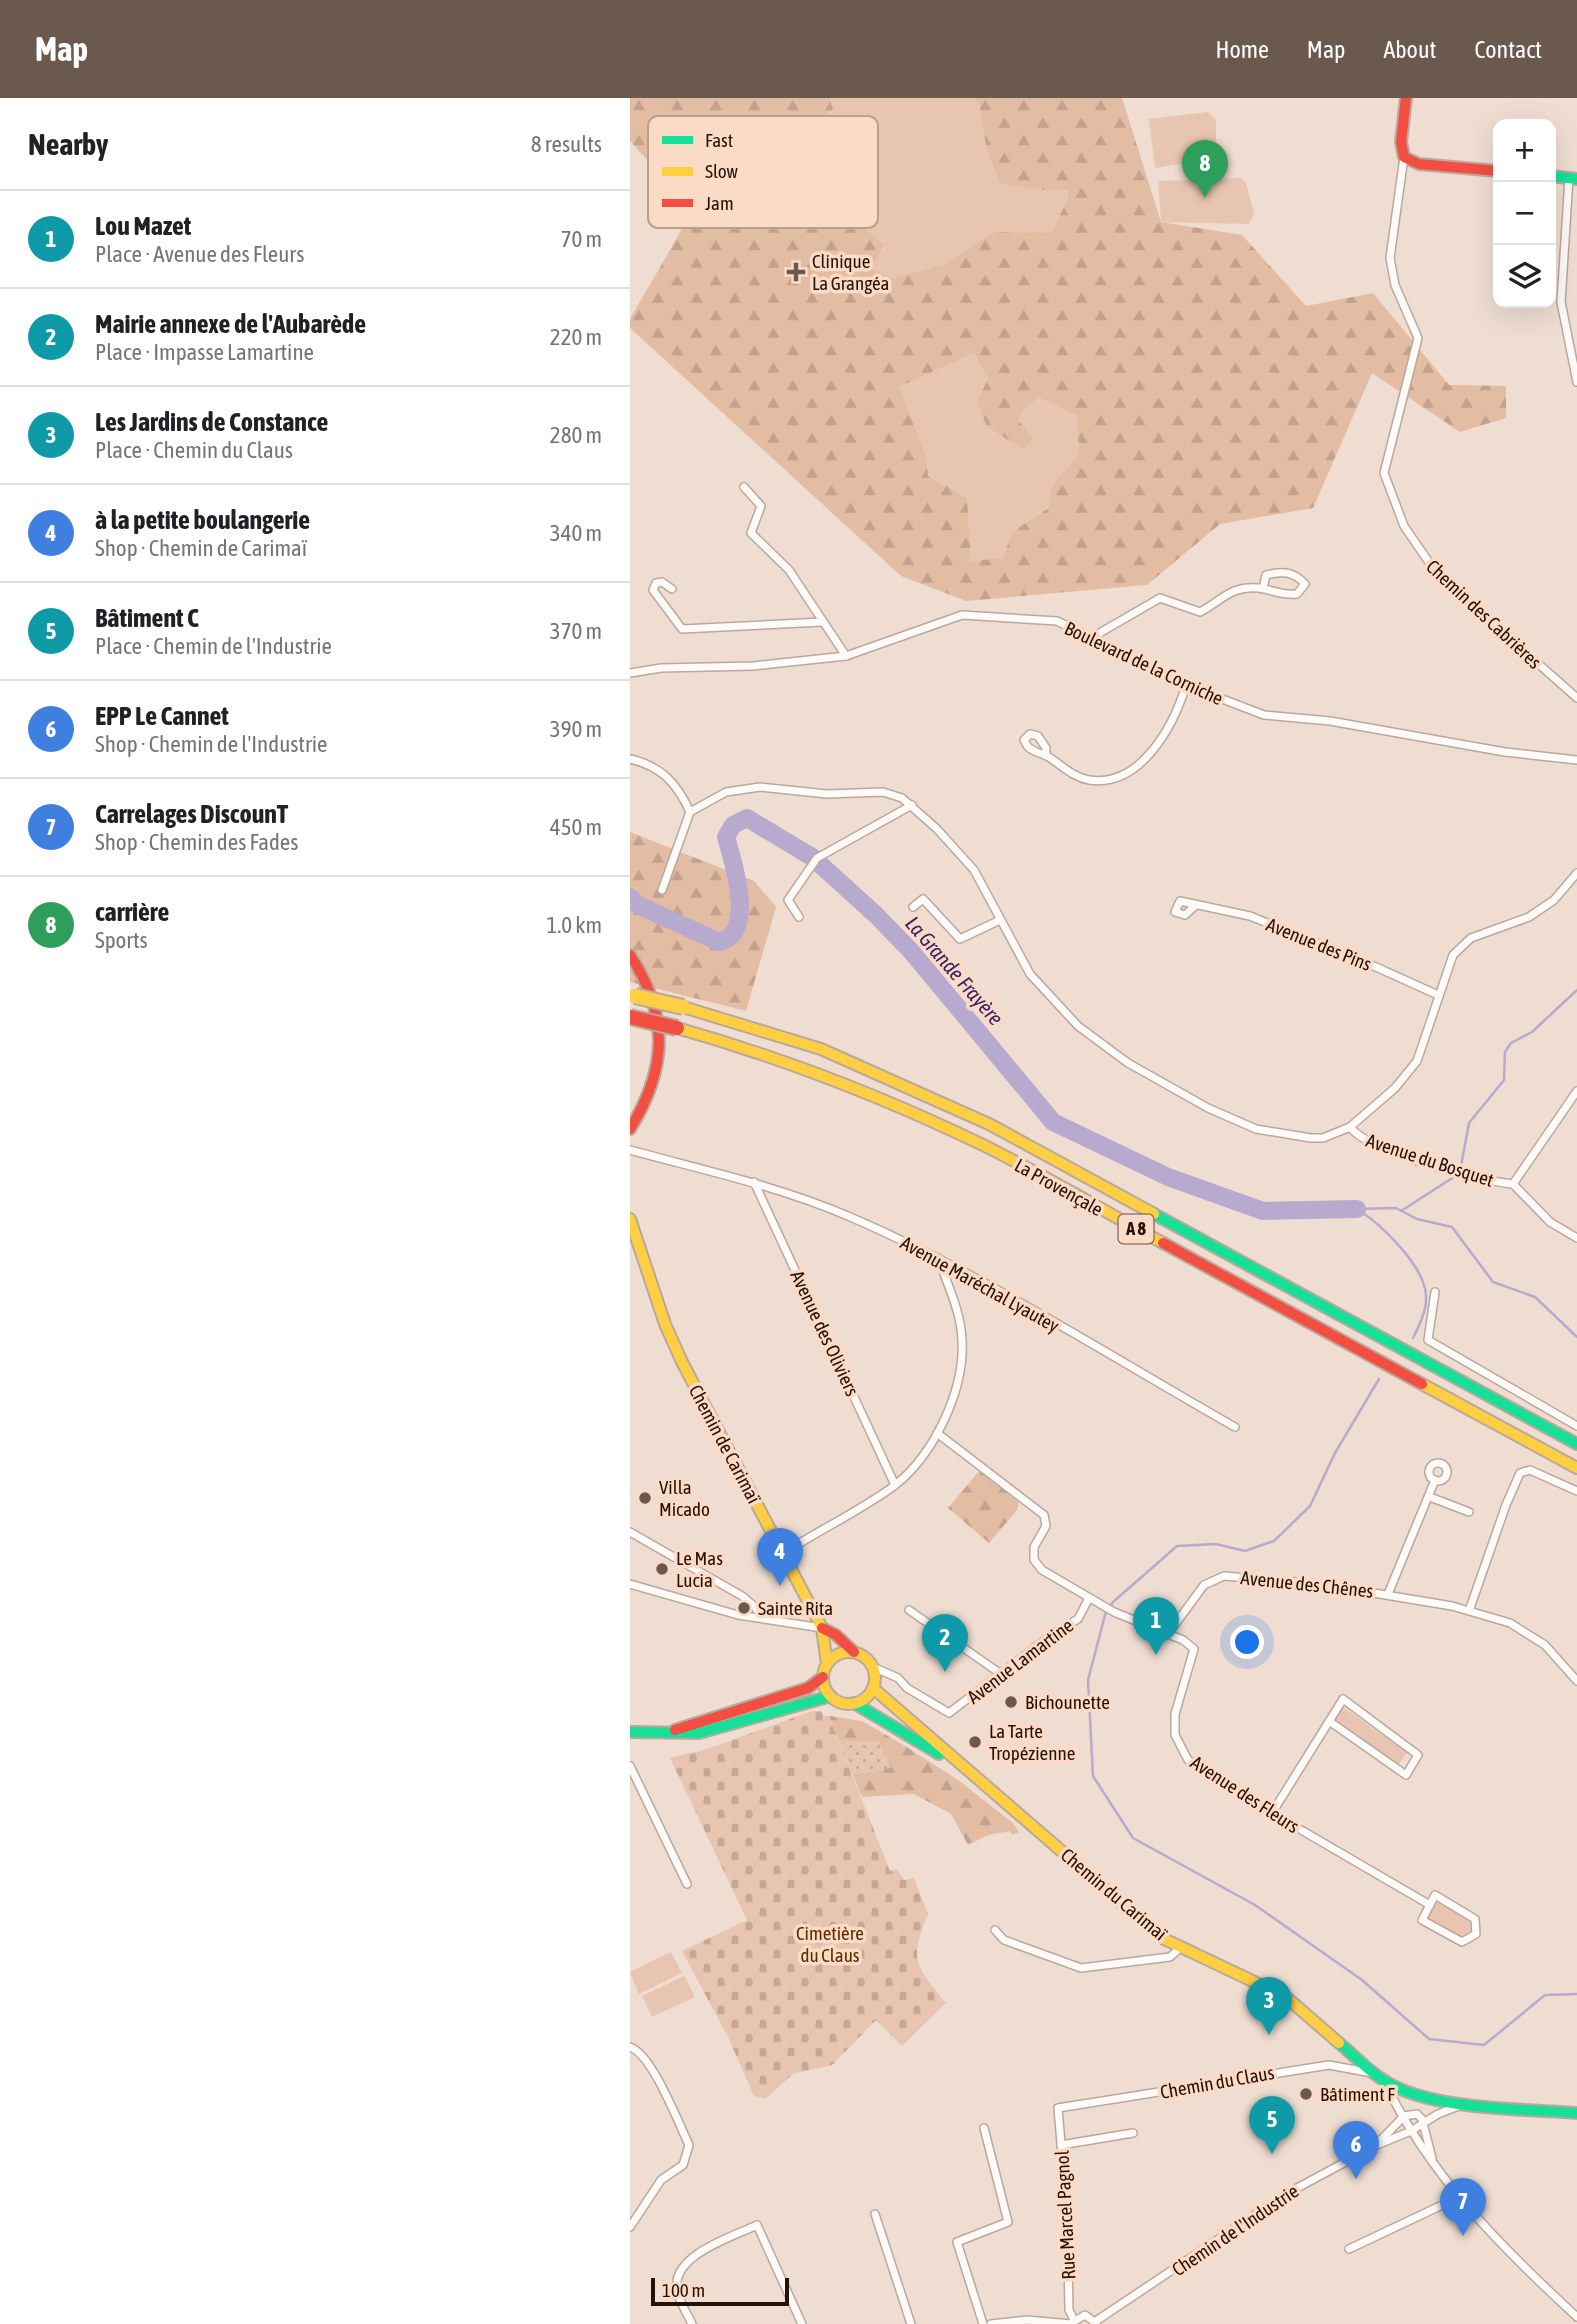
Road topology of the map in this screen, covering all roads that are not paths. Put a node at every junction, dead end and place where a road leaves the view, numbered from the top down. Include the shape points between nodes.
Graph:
1 (1406, 98) edge
2 (1404, 157) junction
3 (1493, 170) edge
4 (1573, 178) edge
5 (1577, 382) edge
6 (744, 487) dead end
7 (672, 589) dead end
8 (1263, 589) junction
9 (822, 622) junction
10 (1091, 638) junction
11 (846, 656) junction
12 (630, 673) edge
13 (1186, 685) junction
14 (1577, 698) edge
15 (1046, 755) dead end
16 (630, 759) edge
17 (1577, 760) edge
18 (912, 805) junction
19 (690, 812) junction
20 (1577, 873) edge
21 (662, 890) dead end
22 (1196, 905) dead end
23 (913, 906) dead end
24 (799, 917) dead end
25 (1000, 920) junction
26 (630, 955) edge
27 (632, 995) edge
28 (1438, 995) junction
29 (630, 1017) edge
30 (1577, 1091) edge
31 (1350, 1127) junction
32 (630, 1129) edge
33 (630, 1150) edge
34 (754, 1182) junction
35 (1513, 1184) junction
36 (630, 1219) edge
37 (1577, 1238) edge
38 (938, 1257) junction
39 (1436, 1292) dead end
40 (1577, 1426) edge
41 (1235, 1427) dead end
42 (937, 1433) junction
43 (1577, 1444) edge
44 (1577, 1468) edge
45 (1435, 1480) dead end
46 (895, 1485) junction
47 (1577, 1491) edge
48 (1430, 1497) junction
49 (1469, 1512) dead end
50 (630, 1532) edge
51 (784, 1553) junction
52 (630, 1584) edge
53 (1388, 1594) junction
54 (1089, 1598) junction
55 (909, 1610) dead end
56 (1469, 1611) junction
57 (761, 1617) junction
58 (822, 1628) junction
59 (1168, 1634) junction
60 (854, 1652) junction
61 (873, 1667) junction
62 (825, 1671) junction
63 (1001, 1674) junction
64 (1577, 1681) edge
65 (873, 1688) junction
66 (831, 1696) junction
67 (855, 1703) junction
68 (1329, 1721) junction
69 (630, 1732) edge
70 (659, 1734) junction
71 (630, 1766) edge
72 (965, 1770) junction
73 (1272, 1814) junction
74 (687, 1884) dead end
75 (1430, 1905) junction
76 (995, 1930) dead end
77 (1181, 1947) junction
78 (630, 2047) edge
79 (1380, 2077) junction
80 (1404, 2091) junction
81 (1463, 2104) junction
82 (1058, 2108) joint
83 (1577, 2113) edge
84 (1404, 2116) junction
85 (1423, 2125) junction
86 (984, 2128) dead end
87 (1411, 2131) junction
88 (1133, 2133) dead end
89 (1061, 2145) junction
90 (1377, 2145) junction
91 (1434, 2166) junction
92 (1457, 2198) junction
93 (875, 2214) dead end
94 (630, 2227) edge
95 (1349, 2249) dead end
96 (1577, 2317) edge
97 (1072, 2323) edge
98 (1096, 2323) edge
99 (692, 2324) edge
100 (802, 2324) edge
101 (911, 2324) edge
102 (983, 2324) edge
103 (991, 2324) edge

1 - 2 main road via 1401,142
2 - 3 main road via 1419,163
2 - 14 street, Chemin des Cabrières via 1390,258 1395,285 1418,338 1388,449 1384,473 1388,486 1409,534 1437,574
4 - 5 street via 1561,302
6 - 9 street via 761,506 751,533 789,570
7 - 9 street via 663,582 656,583 653,590 682,629
8 - 8 street via 1285,596 1297,594 1305,584 1296,574 1280,571 1266,575
8 - 10 street via 1227,593 1200,612 1160,598
9 - 11 street
10 - 11 street, Boulevard de la Corniche via 1057,621 962,615
10 - 13 street, Boulevard de la Corniche
11 - 12 street, Boulevard de la Corniche
13 - 15 street via 1166,735 1145,758 1115,777 1086,780
13 - 17 street, Boulevard de la Corniche via 1264,715
16 - 19 street via 663,772 681,792
18 - 19 street via 883,792 827,794 760,787 726,792
18 - 24 street via 815,861 788,900
18 - 25 street via 974,870
19 - 21 street
20 - 28 street via 1554,900 1529,917 1471,938 1452,955
22 - 28 street, Avenue des Pins via 1250,916
23 - 25 street via 923,899 960,939
25 - 31 street via 1030,974 1051,999 1077,1026 1128,1063 1256,1129 1323,1138
26 - 32 main road via 644,976 659,1047 655,1082
27 - 43 main road, La Provençale / A 8, bridge via 821,1049 981,1120
28 - 31 street via 1417,1061 1395,1088
29 - 44 main road, La Provençale / A 8, bridge via 824,1073 928,1118
30 - 35 street
31 - 35 street, Avenue du Bosquet via 1358,1137 1393,1152 1489,1182
33 - 34 street, Avenue Maréchal Lyautey
34 - 38 street, Avenue Maréchal Lyautey via 846,1215
34 - 46 street, Avenue des Oliviers
35 - 37 street, Avenue du Bosquet via 1550,1222
36 - 51 main road, Chemin de Carimaï via 682,1362
38 - 41 street, Avenue Maréchal Lyautey
38 - 42 street via 962,1338 961,1375
39 - 40 street via 1428,1340
42 - 46 street
42 - 54 street, Avenue des Fleurs via 1044,1515 1046,1526 1034,1548 1034,1560 1042,1570
45 - 48 street
46 - 51 street
47 - 56 street via 1530,1470 1520,1473
48 - 49 street
48 - 53 street
50 - 57 street via 741,1596
51 - 58 main road, Chemin de Carimaï
52 - 57 street via 738,1615
53 - 56 street, Avenue des Chênes
53 - 59 street, Avenue des Chênes via 1224,1576 1204,1585
54 - 59 street, Avenue des Fleurs
54 - 63 street, Avenue Lamartine via 1078,1619
55 - 63 street
56 - 64 street, Avenue des Chênes via 1510,1623 1545,1645
57 - 58 street
58 - 60 main road
58 - 62 main road, Chemin de Carimaï
59 - 73 street, Avenue des Fleurs via 1195,1649 1175,1714 1175,1735 1188,1760
60 - 61 main road
60 - 62 main road via 839,1654
61 - 63 street, Avenue Lamartine via 898,1678 949,1713
61 - 65 main road
62 - 66 main road
62 - 70 main road via 808,1688
65 - 67 main road
65 - 72 main road, Chemin du Carimaï
66 - 67 main road
66 - 70 main road via 699,1733
67 - 72 main road, Chemin du Carimaï
68 - 68 street via 1406,1775 1418,1755 1343,1699
68 - 73 street
69 - 70 main road
71 - 74 street
72 - 77 main road, Chemin du Carimaï via 1141,1921
73 - 75 street, Avenue des Fleurs
75 - 75 street via 1422,1920 1462,1942 1476,1934 1475,1919 1435,1895
76 - 77 street via 1004,1940 1082,1968 1170,1956
77 - 79 main road, Chemin du Carimaï via 1286,1997
78 - 94 street via 658,2081 688,2145 683,2165 661,2180
79 - 80 main road, Chemin du Carimaï
79 - 82 street, Chemin du Claus via 1329,2065
79 - 84 street
80 - 81 main road, Chemin du Carimaï
80 - 84 street via 1400,2101
81 - 83 main road, Chemin du Carimaï
81 - 85 street via 1438,2113
82 - 89 street, Rue Marcel Pagnol
84 - 85 street via 1417,2114
84 - 87 street
84 - 90 street
85 - 87 street
85 - 91 street
86 - 102 street via 1008,2222 957,2242
87 - 90 street
87 - 91 street
88 - 89 street
89 - 97 street, Rue Marcel Pagnol
90 - 98 street, Chemin de l'Industrie via 1286,2194
91 - 92 street
92 - 95 street
92 - 96 street
93 - 101 street
97 - 98 street via 1085,2315
97 - 103 street via 1027,2320
99 - 100 street via 677,2291 677,2275 688,2259 757,2225

